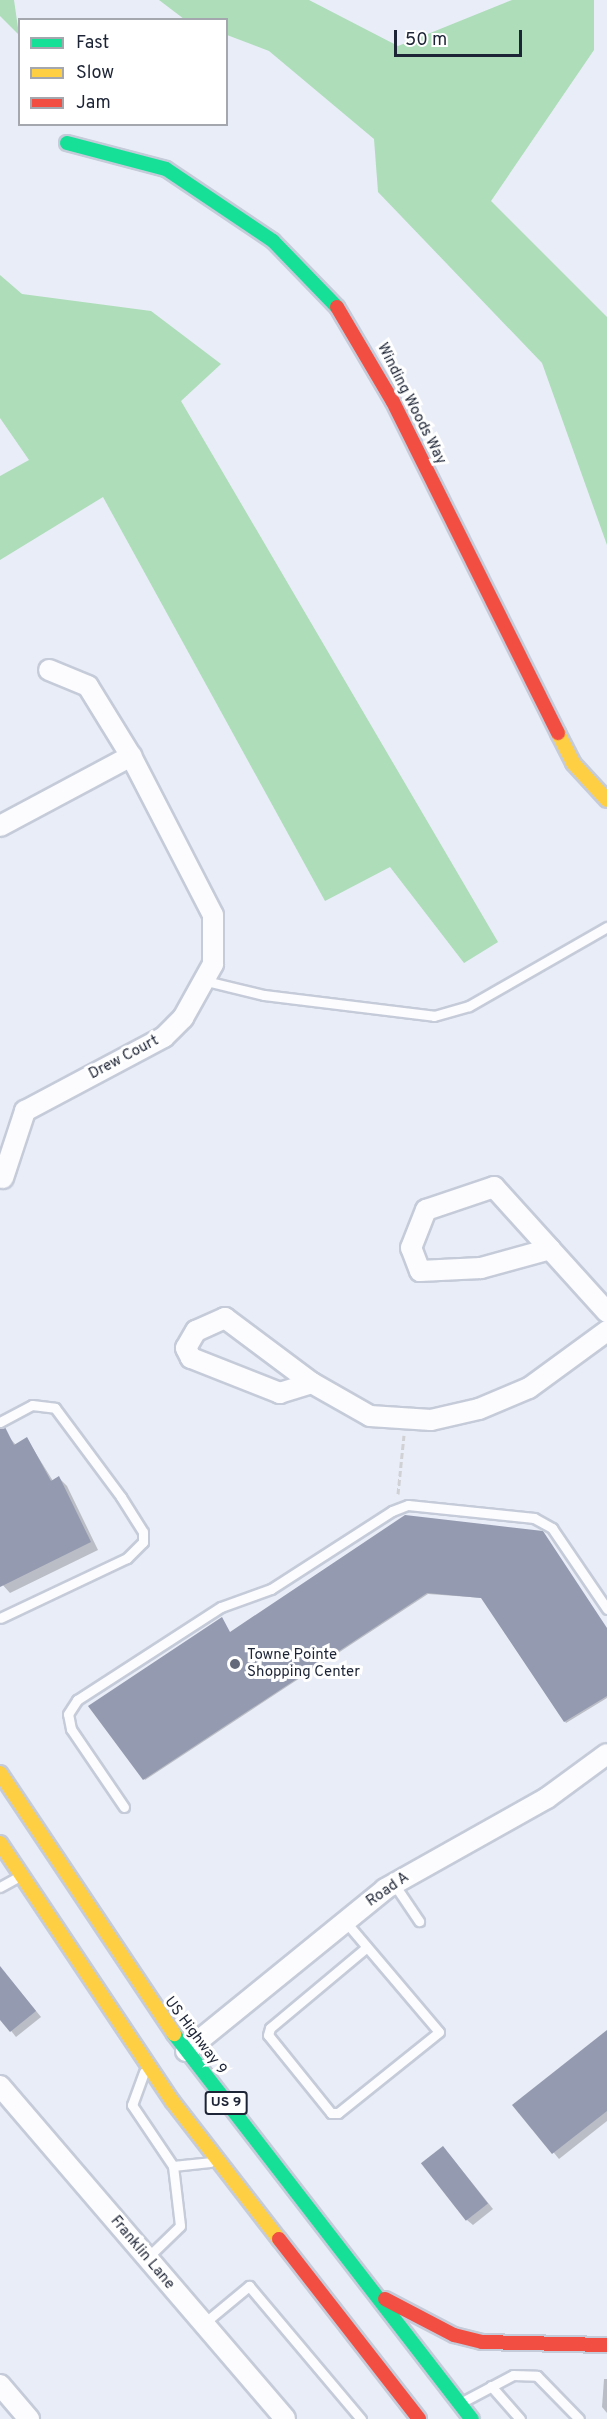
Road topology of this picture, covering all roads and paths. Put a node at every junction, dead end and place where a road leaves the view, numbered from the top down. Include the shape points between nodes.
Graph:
1 (68, 143) dead end
2 (49, 670) dead end
3 (131, 756) junction
4 (607, 800) edge
5 (0, 826) edge
6 (607, 927) edge
7 (206, 981) junction
8 (3, 1178) dead end
9 (550, 1249) junction
10 (607, 1312) edge
11 (607, 1331) edge
12 (312, 1383) junction
13 (0, 1422) edge
14 (406, 1422) junction
15 (397, 1510) junction
16 (607, 1609) edge
17 (0, 1618) edge
18 (607, 1754) edge
19 (0, 1773) edge
20 (124, 1807) dead end
21 (0, 1843) edge
22 (21, 1876) junction
23 (394, 1884) junction
24 (0, 1887) edge
25 (345, 1921) junction
26 (419, 1921) dead end
27 (367, 1947) junction
28 (186, 2051) junction
29 (147, 2064) junction
30 (0, 2086) edge
31 (218, 2161) junction
32 (173, 2166) junction
33 (147, 2258) junction
34 (367, 2289) junction
35 (203, 2324) junction
36 (607, 2345) edge
37 (0, 2385) edge
38 (491, 2386) junction
39 (459, 2404) junction
40 (29, 2419) edge
41 (285, 2419) edge
42 (361, 2419) edge
43 (419, 2419) edge
44 (472, 2419) edge
45 (520, 2419) edge
46 (579, 2419) edge

1 - 4 main road, Winding Woods Way via 166,169 273,241 330,296 393,402 573,763
2 - 3 street, Drew Court via 88,686
3 - 5 street
3 - 7 street, Drew Court via 213,915 213,964
6 - 7 lane via 470,1006 434,1016 287,999
7 - 8 street, Drew Court via 164,1037 25,1111
9 - 9 street via 481,1268 420,1271 411,1256 426,1210 494,1187
9 - 10 street
11 - 14 street via 552,1375 504,1400 455,1416
12 - 12 street via 280,1393 191,1358 186,1348 196,1331 225,1318
12 - 14 street via 355,1411
13 - 17 lane via 32,1405 55,1408 121,1497 143,1532 143,1542 127,1558
14 - 15 path
15 - 16 lane via 408,1505 534,1518 552,1528
15 - 20 lane via 271,1589 221,1607 77,1700 68,1713 71,1729
18 - 23 street, Road A via 547,1798
19 - 28 main road, US Highway 9 / US 9 via 110,1947
21 - 22 main road, US 9
22 - 24 lane
22 - 29 main road, US 9
23 - 25 street, Road A
23 - 26 lane
25 - 27 lane
25 - 28 street, Road A
27 - 27 lane via 439,2032 338,2114 331,2113 268,2035 270,2028
28 - 34 main road, US Highway 9 / US 9
29 - 31 main road, US 9
29 - 32 lane via 132,2105
30 - 33 street, Franklin Lane
31 - 32 lane
31 - 43 main road, US 9
32 - 33 lane via 180,2226
33 - 35 street, Franklin Lane
34 - 36 main road via 424,2322 472,2340
34 - 39 main road, US Highway 9 / US 9
35 - 41 street, Franklin Lane
35 - 42 lane via 249,2286
37 - 40 street
38 - 39 lane
38 - 45 lane
38 - 46 lane via 513,2375 537,2376
39 - 44 main road, US Highway 9 / US 9

